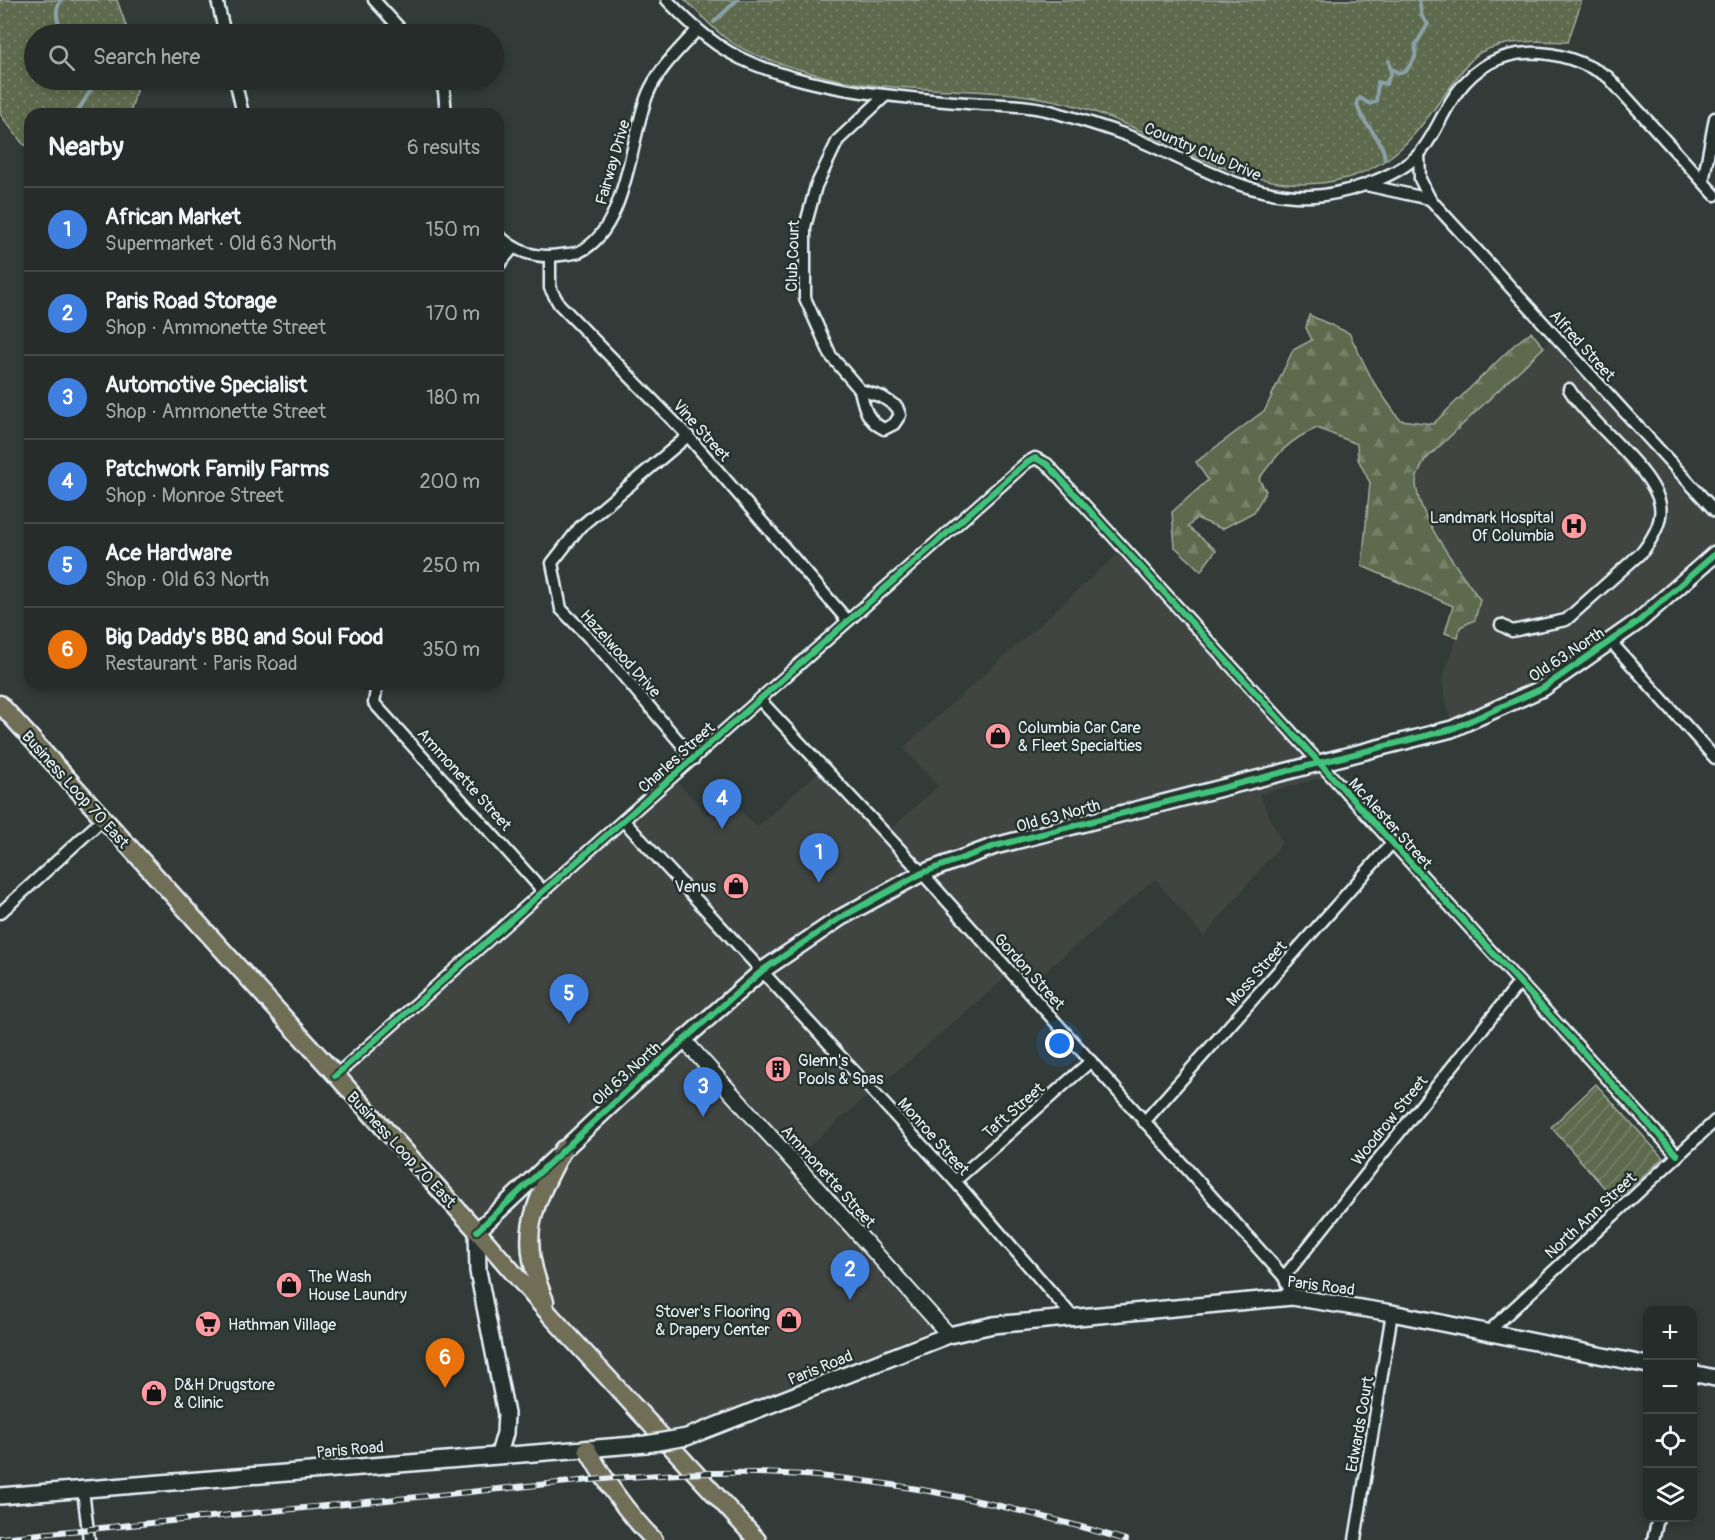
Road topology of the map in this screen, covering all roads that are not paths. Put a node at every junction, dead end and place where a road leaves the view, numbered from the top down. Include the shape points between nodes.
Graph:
1 (217, 0) edge
2 (374, 0) edge
3 (668, 0) edge
4 (223, 24) edge
5 (396, 24) edge
6 (697, 30) junction
7 (238, 90) edge
8 (444, 90) edge
9 (885, 96) junction
10 (242, 108) edge
11 (445, 108) edge
12 (1715, 118) edge
13 (1419, 154) junction
14 (1703, 182) junction
15 (1366, 185) junction
16 (1715, 195) edge
17 (1430, 199) junction
18 (504, 240) edge
19 (513, 248) junction
20 (550, 257) junction
21 (504, 259) edge
22 (1569, 389) dead end
23 (860, 390) dead end
24 (688, 436) junction
25 (1035, 458) joint
26 (1715, 511) edge
27 (1715, 554) edge
28 (848, 620) junction
29 (1501, 625) dead end
30 (1611, 642) junction
31 (376, 690) edge
32 (760, 700) junction
33 (0, 704) edge
34 (1715, 758) edge
35 (694, 759) junction
36 (1317, 763) junction
37 (103, 819) junction
38 (624, 821) junction
39 (1391, 844) junction
40 (922, 873) junction
41 (544, 892) junction
42 (0, 913) edge
43 (763, 970) junction
44 (1519, 983) junction
45 (683, 1039) junction
46 (1091, 1061) junction
47 (335, 1076) junction
48 (1715, 1121) edge
49 (1144, 1122) junction
50 (563, 1149) junction
51 (1677, 1155) junction
52 (955, 1181) junction
53 (477, 1231) junction
54 (1284, 1277) junction
55 (1292, 1297) junction
56 (1392, 1313) junction
57 (551, 1316) junction
58 (1072, 1316) junction
59 (1487, 1333) junction
60 (950, 1335) junction
61 (1643, 1364) edge
62 (1697, 1374) edge
63 (1715, 1378) edge
64 (588, 1449) junction
65 (499, 1454) junction
66 (83, 1490) junction
67 (0, 1496) edge
68 (1657, 1522) edge
69 (89, 1540) edge
70 (654, 1540) edge
71 (757, 1540) edge
72 (1355, 1540) edge
73 (1653, 1540) edge

1 - 4 street
2 - 5 street
3 - 6 street, Country Club Drive
6 - 9 street, Country Club Drive via 759,66 802,80
6 - 20 street, Fairway Drive via 658,75 647,95 614,213 601,235 579,252
7 - 10 street
8 - 11 street
9 - 15 street, Country Club Drive via 1047,110 1125,135 1257,192 1326,194
9 - 23 street, Club Court via 838,140 816,186 805,227 805,298 831,356
12 - 14 street
13 - 14 street, Country Club Drive via 1458,91 1488,63 1510,55 1563,55 1608,77
13 - 15 street, Country Club Drive
13 - 17 street, Alfred Street via 1420,179
14 - 16 street, Country Club Drive
15 - 17 street
17 - 26 street, Alfred Street
18 - 19 street
19 - 20 street, Fairway Drive
19 - 21 street
20 - 24 street, Vine Street via 550,288 559,304
22 - 29 street via 1651,484 1660,505 1658,521 1653,538 1643,551 1566,620 1512,631
24 - 28 street, Vine Street
24 - 35 street, Hazelwood Drive via 580,527 552,563 561,609
25 - 28 street, Charles Street
25 - 36 street, McAlester Street via 1047,464
27 - 30 main road, Old 63 North
28 - 32 street, Charles Street
30 - 34 street
30 - 36 main road, Old 63 North via 1543,688 1452,729
31 - 41 street, Ammonette Street via 374,703
32 - 35 street, Charles Street
32 - 40 street, Gordon Street
33 - 37 main road, Business Loop 70 East
35 - 38 street, Charles Street
36 - 39 street, McAlester Street
36 - 40 main road, Old 63 North via 995,846
37 - 42 street
37 - 47 main road, Business Loop 70 East
38 - 41 street, Charles Street
38 - 43 street, Monroe Street
39 - 44 street, McAlester Street
39 - 49 street, Moss Street
40 - 43 main road, Old 63 North via 840,918
40 - 46 street, Gordon Street
41 - 47 street, Charles Street
43 - 45 main road, Old 63 North
43 - 52 street, Monroe Street
44 - 51 street, McAlester Street
44 - 54 street, Woodrow Street
45 - 50 main road, Old 63 North
45 - 60 street, Ammonette Street
46 - 49 street, Gordon Street
46 - 52 street, Taft Street
47 - 53 main road, Business Loop 70 East
48 - 51 street, North Ann Street
49 - 54 street, Gordon Street
50 - 53 main road, Old 63 North
50 - 57 main road via 542,1189 529,1227 534,1275
51 - 59 street, North Ann Street
52 - 58 street, Monroe Street
53 - 57 main road, Business Loop 70 East
53 - 65 main road via 478,1271 506,1414
54 - 55 street, Gordon Street
55 - 56 main road, Paris Road
55 - 58 main road, Paris Road
56 - 59 main road, Paris Road
56 - 72 street, Edwards Court
57 - 71 main road, Business Loop 70 East
58 - 60 main road, Paris Road via 993,1325
59 - 61 main road, Paris Road
60 - 64 main road, Paris Road, bridge via 687,1437
62 - 63 main road
64 - 65 main road, Paris Road
64 - 70 main road via 604,1479
65 - 66 main road, Paris Road
66 - 67 main road, Paris Road
66 - 69 street
68 - 73 street

